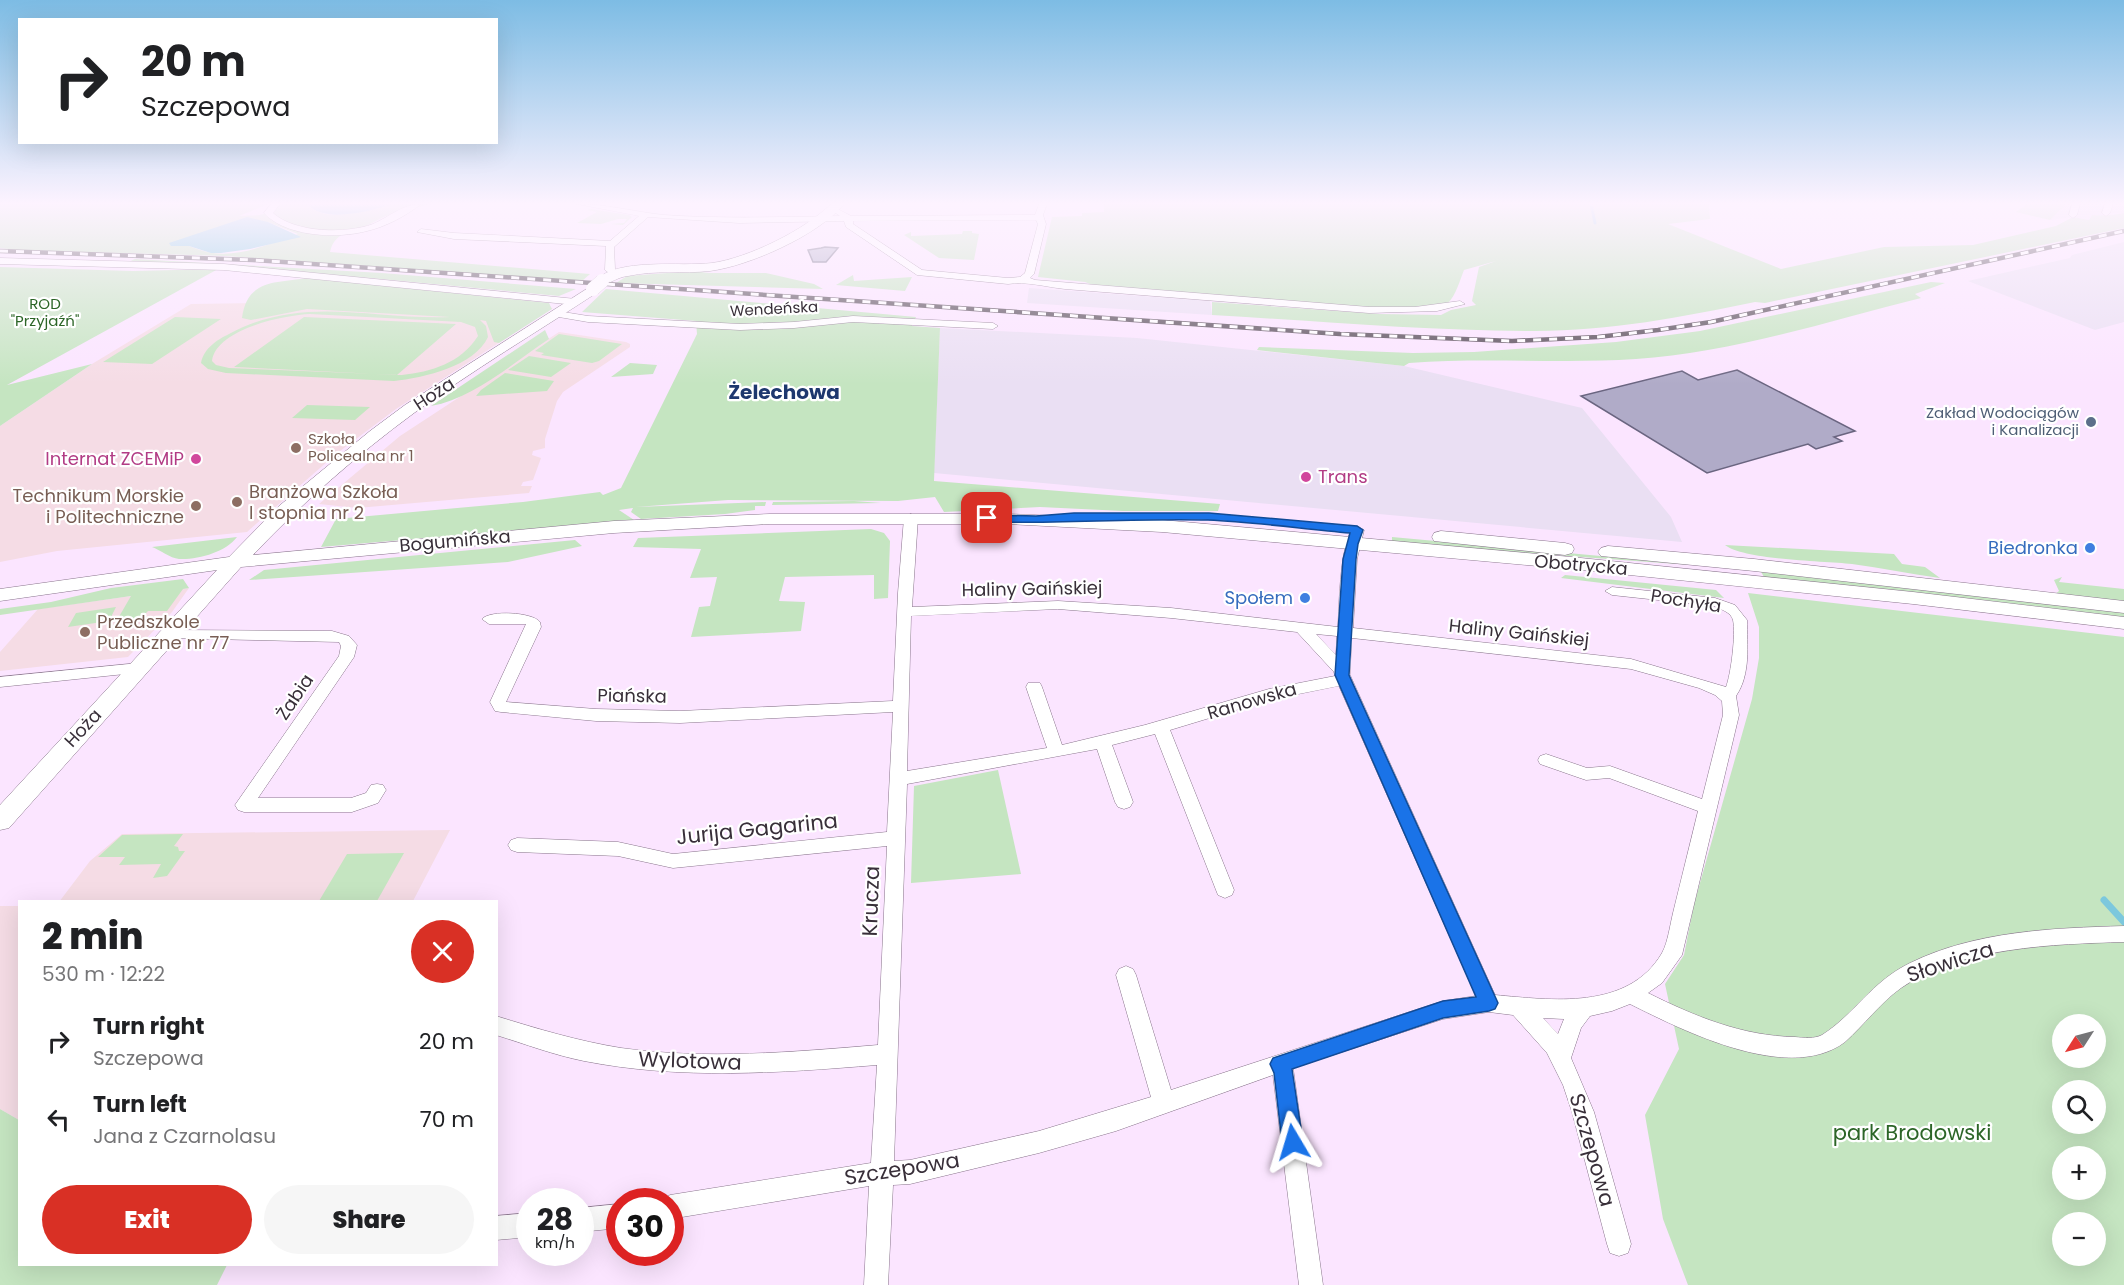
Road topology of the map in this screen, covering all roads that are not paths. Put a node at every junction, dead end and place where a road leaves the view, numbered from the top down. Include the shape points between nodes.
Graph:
1 (111, 264) edge
2 (610, 264) edge
3 (726, 264) edge
4 (905, 264) edge
5 (1032, 264) edge
6 (616, 275) junction
7 (1023, 279) junction
8 (576, 302) junction
9 (1460, 304) dead end
10 (556, 314) junction
11 (993, 326) dead end
12 (911, 518) junction
13 (1354, 537) junction
14 (235, 562) junction
15 (1612, 591) dead end
16 (0, 595) edge
17 (2124, 607) edge
18 (905, 612) junction
19 (489, 619) dead end
20 (2124, 623) edge
21 (1302, 628) junction
22 (1344, 633) junction
23 (171, 635) junction
24 (139, 668) junction
25 (1343, 675) junction
26 (0, 682) edge
27 (1034, 687) dead end
28 (1728, 695) junction
29 (901, 706) junction
30 (1161, 727) junction
31 (1102, 741) junction
32 (1056, 751) junction
33 (1546, 760) dead end
34 (898, 779) junction
35 (377, 790) dead end
36 (1124, 802) dead end
37 (1708, 808) junction
38 (0, 821) edge
39 (895, 838) junction
40 (517, 845) dead end
41 (1225, 890) dead end
42 (2124, 934) edge
43 (1126, 975) dead end
44 (1630, 994) junction
45 (1489, 1003) junction
46 (1519, 1008) junction
47 (1584, 1008) junction
48 (498, 1027) edge
49 (888, 1054) junction
50 (1561, 1056) junction
51 (1280, 1064) junction
52 (1164, 1103) junction
53 (881, 1174) junction
54 (684, 1206) edge
55 (516, 1226) edge
56 (498, 1228) edge
57 (1619, 1244) dead end
58 (876, 1285) edge
59 (1311, 1285) edge

1 - 8 street via 224,267
2 - 6 street
3 - 6 street, Hoża
4 - 7 street via 932,276
5 - 7 street
6 - 8 street, Hoża
7 - 9 street via 1372,312
8 - 10 street, Hoża
10 - 11 street, Wendeńska via 740,327 853,319
10 - 14 street, Hoża via 376,434 285,510
12 - 13 street, Obotrycka via 1036,520
12 - 14 street, Bogumińska via 678,523
12 - 18 street, Krucza
13 - 17 street, Obotrycka via 1754,565
13 - 20 street, Obotrycka
13 - 22 street
14 - 16 street, Bogumińska
14 - 23 street, Hoża
15 - 28 street, Pochyła via 1714,602 1737,614 1738,671
18 - 21 street, Haliny Gaińskiej via 1078,605
18 - 29 street, Krucza
19 - 29 street, Piańska via 527,619 534,627 498,702 501,707 680,717
21 - 22 street, Haliny Gaińskiej
21 - 25 street
22 - 25 street
22 - 28 street, Haliny Gaińskiej via 1631,664 1704,684
23 - 24 street, Hoża
23 - 35 street, Żabia via 344,639 349,645 346,657 244,805 352,805 372,798
24 - 26 street
24 - 38 street, Hoża
25 - 30 street, Ranowska
25 - 45 street
27 - 32 street
28 - 37 street, Pochyła via 1731,715
29 - 34 street, Krucza
30 - 31 street, Ranowska
30 - 41 street
31 - 32 street, Ranowska
31 - 36 street
32 - 34 street, Ranowska
33 - 37 street via 1586,774 1610,772
34 - 39 street, Krucza
37 - 44 street, Pochyła via 1671,956 1655,977
39 - 40 street, Jurija Gagarina via 673,861 605,847
39 - 49 street, Krucza
42 - 44 street, Słowicza via 2081,935 1997,946 1917,970 1883,990 1821,1046 1775,1046 1732,1038
43 - 52 street
44 - 47 street, Pochyła
45 - 46 street, Szczepowa
45 - 51 street, Szczepowa via 1443,1010
46 - 47 street, Pochyła
46 - 50 street, Szczepowa
47 - 50 street via 1572,1024
48 - 49 street, Wylotowa via 586,1051 679,1063 755,1063
49 - 53 street, Krucza
50 - 57 street, Szczepowa via 1583,1112
51 - 52 street, Szczepowa
51 - 59 street
52 - 53 street, Szczepowa via 1039,1142 910,1172
53 - 54 street, Szczepowa
53 - 58 street, Krucza
55 - 56 street

